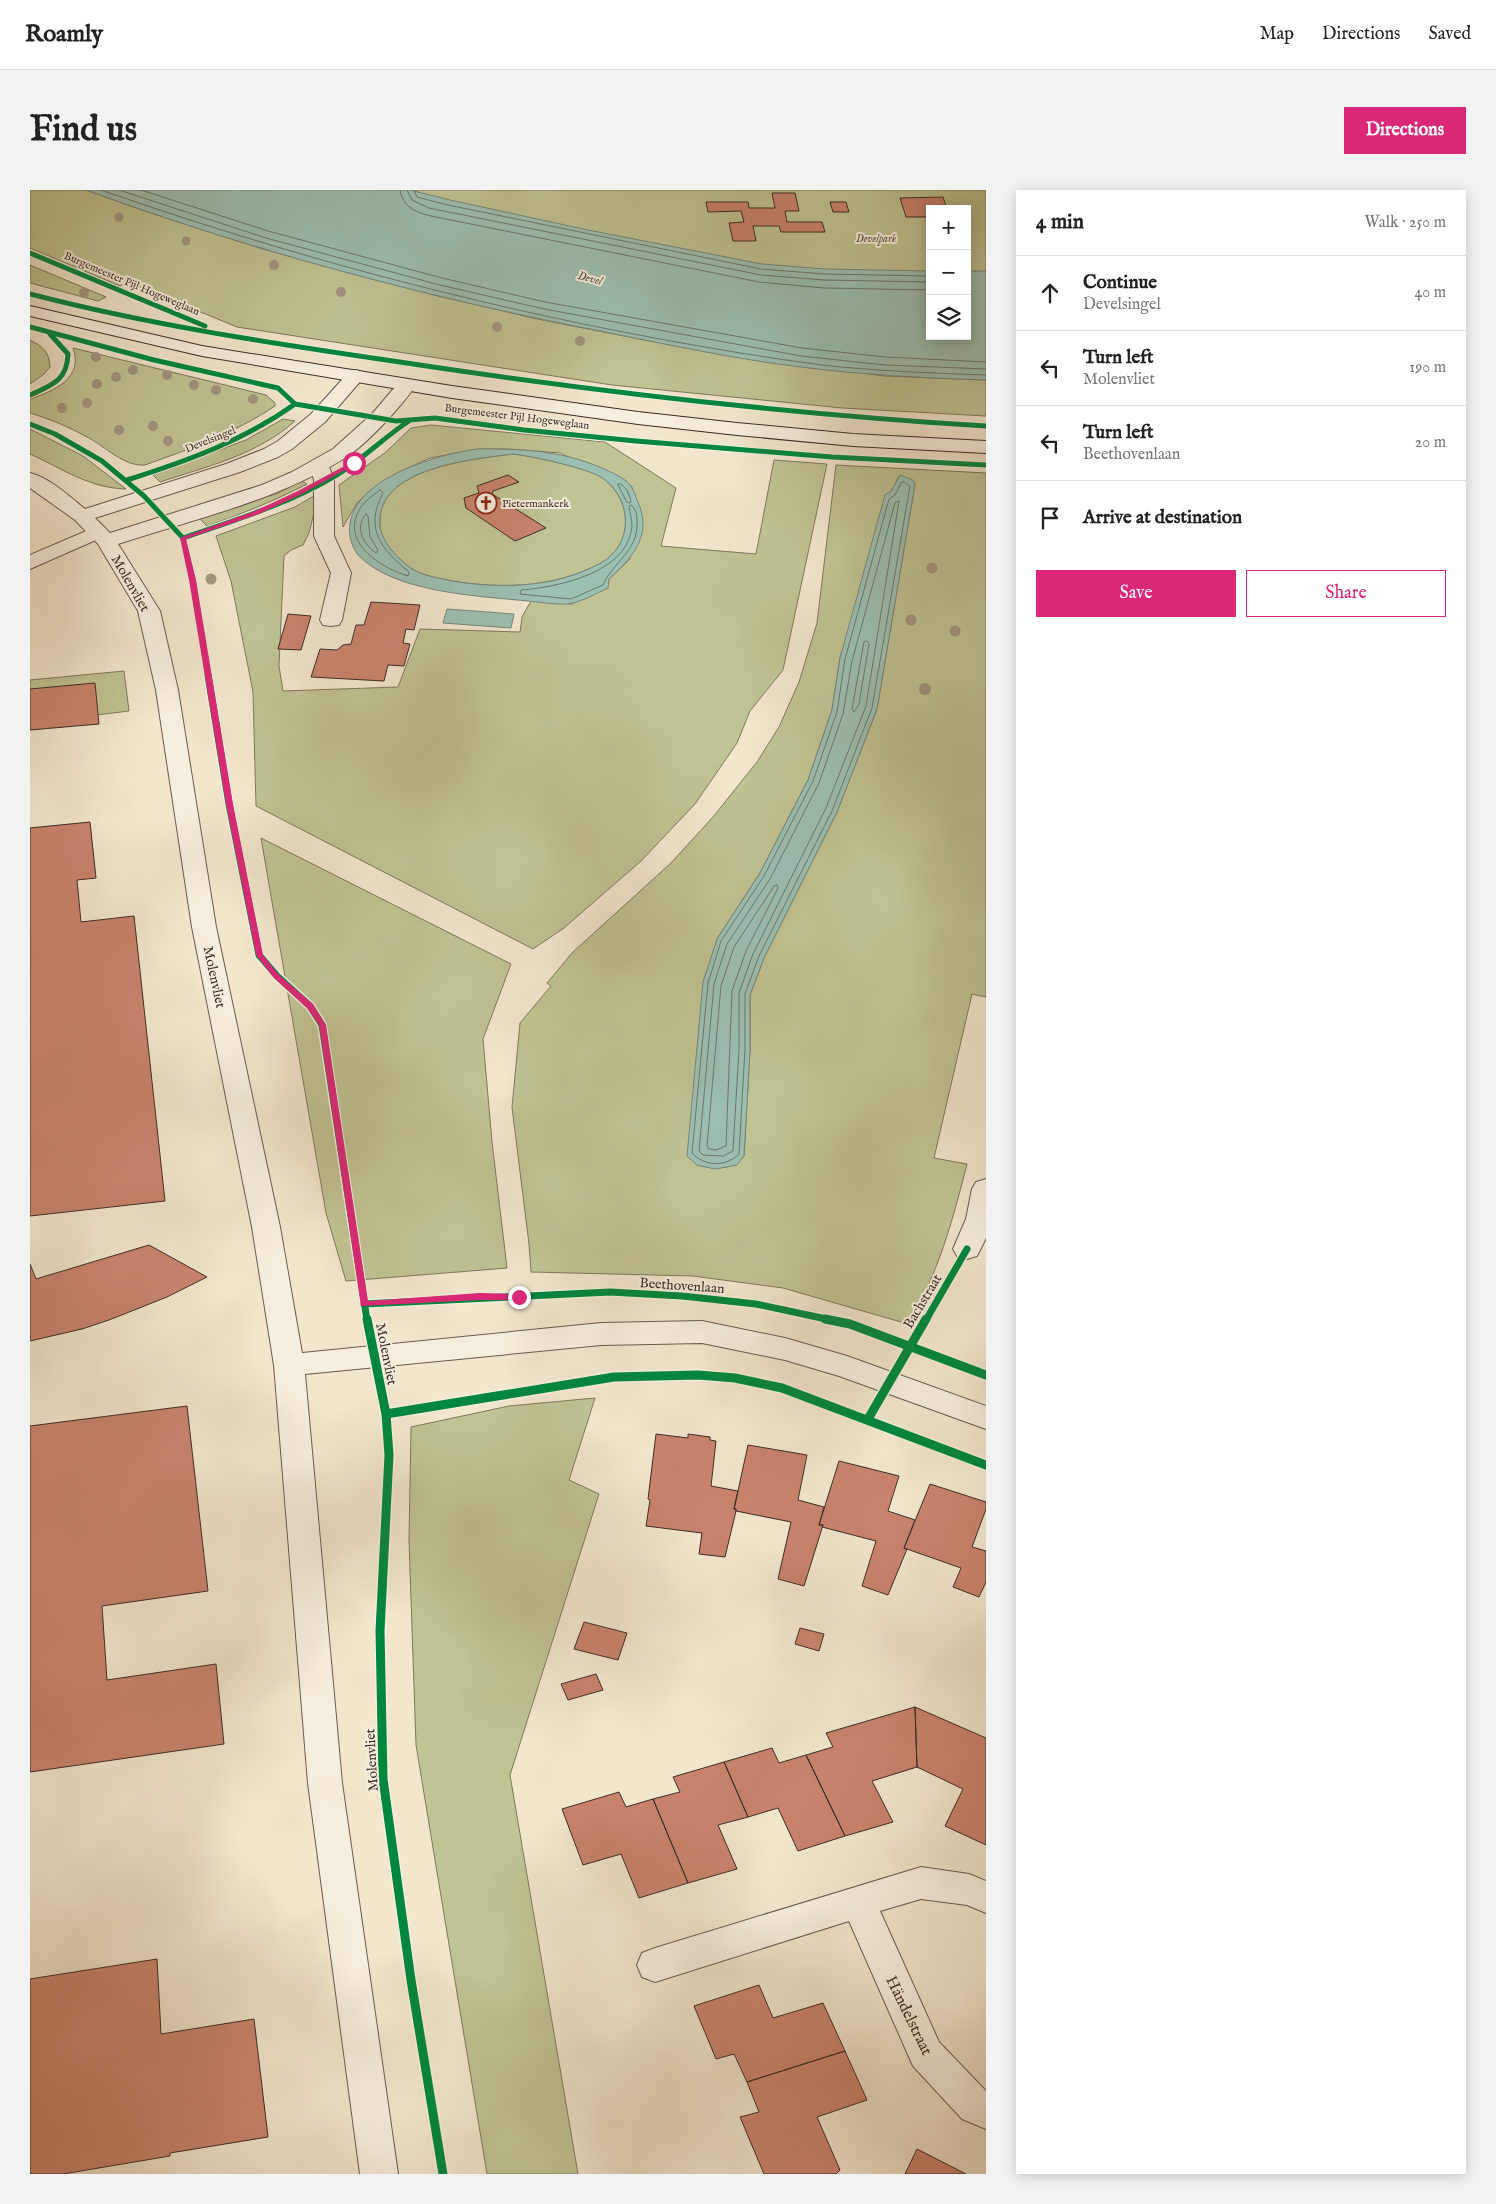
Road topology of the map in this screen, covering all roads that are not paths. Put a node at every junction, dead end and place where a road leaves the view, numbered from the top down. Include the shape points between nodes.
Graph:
1 (30, 311) edge
2 (356, 376) junction
3 (407, 385) junction
4 (986, 447) edge
5 (320, 465) junction
6 (30, 479) edge
7 (82, 516) junction
8 (102, 536) junction
9 (30, 563) edge
10 (331, 620) dead end
11 (986, 1189) edge
12 (968, 1249) dead end
13 (289, 1365) junction
14 (986, 1418) edge
15 (986, 1897) edge
16 (858, 1902) junction
17 (655, 1965) dead end
18 (986, 2111) edge
19 (379, 2174) edge

1 - 2 street, Burgemeester Pijl Hogeweglaan via 202,351
2 - 3 street, Burgemeester Pijl Hogeweglaan
2 - 7 street via 318,418 270,453
3 - 4 street, Burgemeester Pijl Hogeweglaan via 737,429 853,440
3 - 5 street via 379,418 340,453
5 - 8 street via 269,489
5 - 10 street via 324,480 324,536 341,573
6 - 7 street
7 - 8 street, Molenvliet
8 - 9 street
8 - 13 street, Molenvliet via 149,611 167,690 204,927 264,1217
11 - 12 street via 980,1219
13 - 14 street via 600,1334 702,1332 785,1349 847,1367
13 - 19 street, Molenvliet via 325,1783
15 - 16 street via 969,1890 921,1883
16 - 17 street
16 - 18 street, Händelstraat via 926,2054 975,2106

